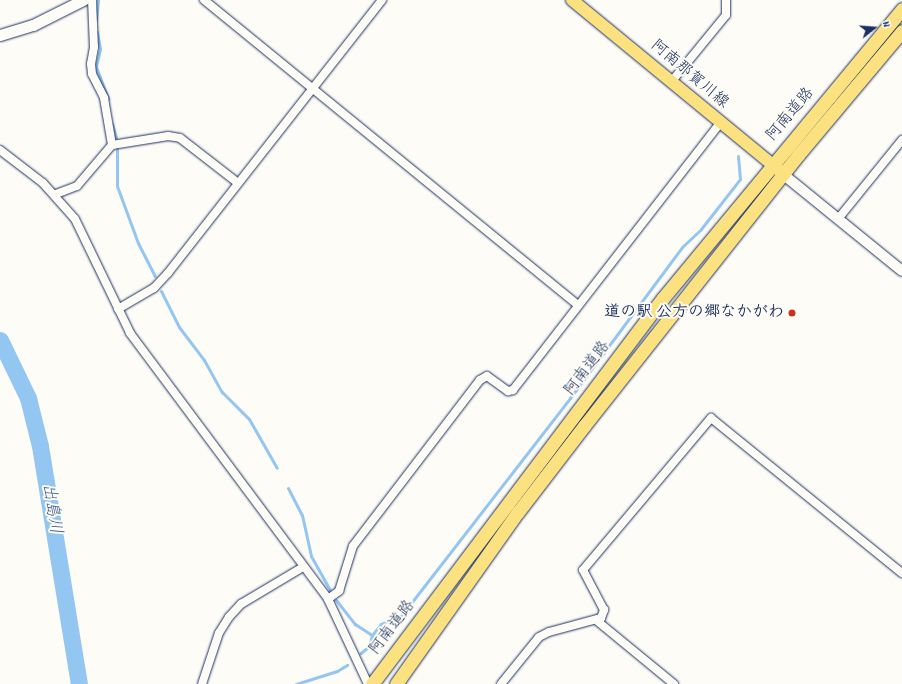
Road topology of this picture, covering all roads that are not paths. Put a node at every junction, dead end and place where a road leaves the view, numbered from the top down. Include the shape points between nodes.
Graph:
1 (84, 0) edge
2 (92, 0) edge
3 (204, 0) edge
4 (382, 0) edge
5 (572, 0) edge
6 (726, 0) edge
7 (902, 9) edge
8 (902, 31) edge
9 (0, 35) edge
10 (672, 81) junction
11 (314, 89) junction
12 (722, 122) junction
13 (902, 140) edge
14 (112, 145) junction
15 (0, 150) edge
16 (772, 164) junction
17 (784, 175) junction
18 (238, 183) junction
19 (56, 194) junction
20 (838, 219) junction
21 (902, 271) edge
22 (578, 305) junction
23 (118, 309) junction
24 (303, 567) junction
25 (902, 573) edge
26 (328, 599) junction
27 (596, 620) junction
28 (202, 684) edge
29 (368, 684) edge
30 (372, 684) edge
31 (396, 684) edge
32 (501, 684) edge
33 (674, 684) edge

1 - 9 main road via 33,25
2 - 14 street via 92,74 104,98
3 - 11 street
4 - 11 street
5 - 10 main road, 阿南那賀川線
6 - 10 street via 726,15
7 - 16 highway, 阿南道路
8 - 17 highway, 阿南道路
10 - 12 main road, 阿南那賀川線
11 - 18 street
11 - 22 street
12 - 16 main road, 阿南那賀川線
12 - 22 street
13 - 20 street
14 - 18 street via 168,136 180,138
14 - 19 street via 77,186
15 - 19 street
16 - 17 main road, 阿南那賀川線
16 - 30 highway, 阿南道路 via 663,298
17 - 20 street
17 - 31 highway, 阿南道路 via 518,512
18 - 23 street via 154,288
19 - 23 street via 85,237
20 - 21 street
22 - 26 street via 513,390 508,391 487,376 480,380 353,546 339,591
23 - 24 street via 130,333 152,365
24 - 26 street
24 - 28 street via 241,604 229,617 219,633
25 - 27 street via 711,418 583,570 604,610 601,618
26 - 29 street
27 - 32 street via 548,632 540,637
27 - 33 street

